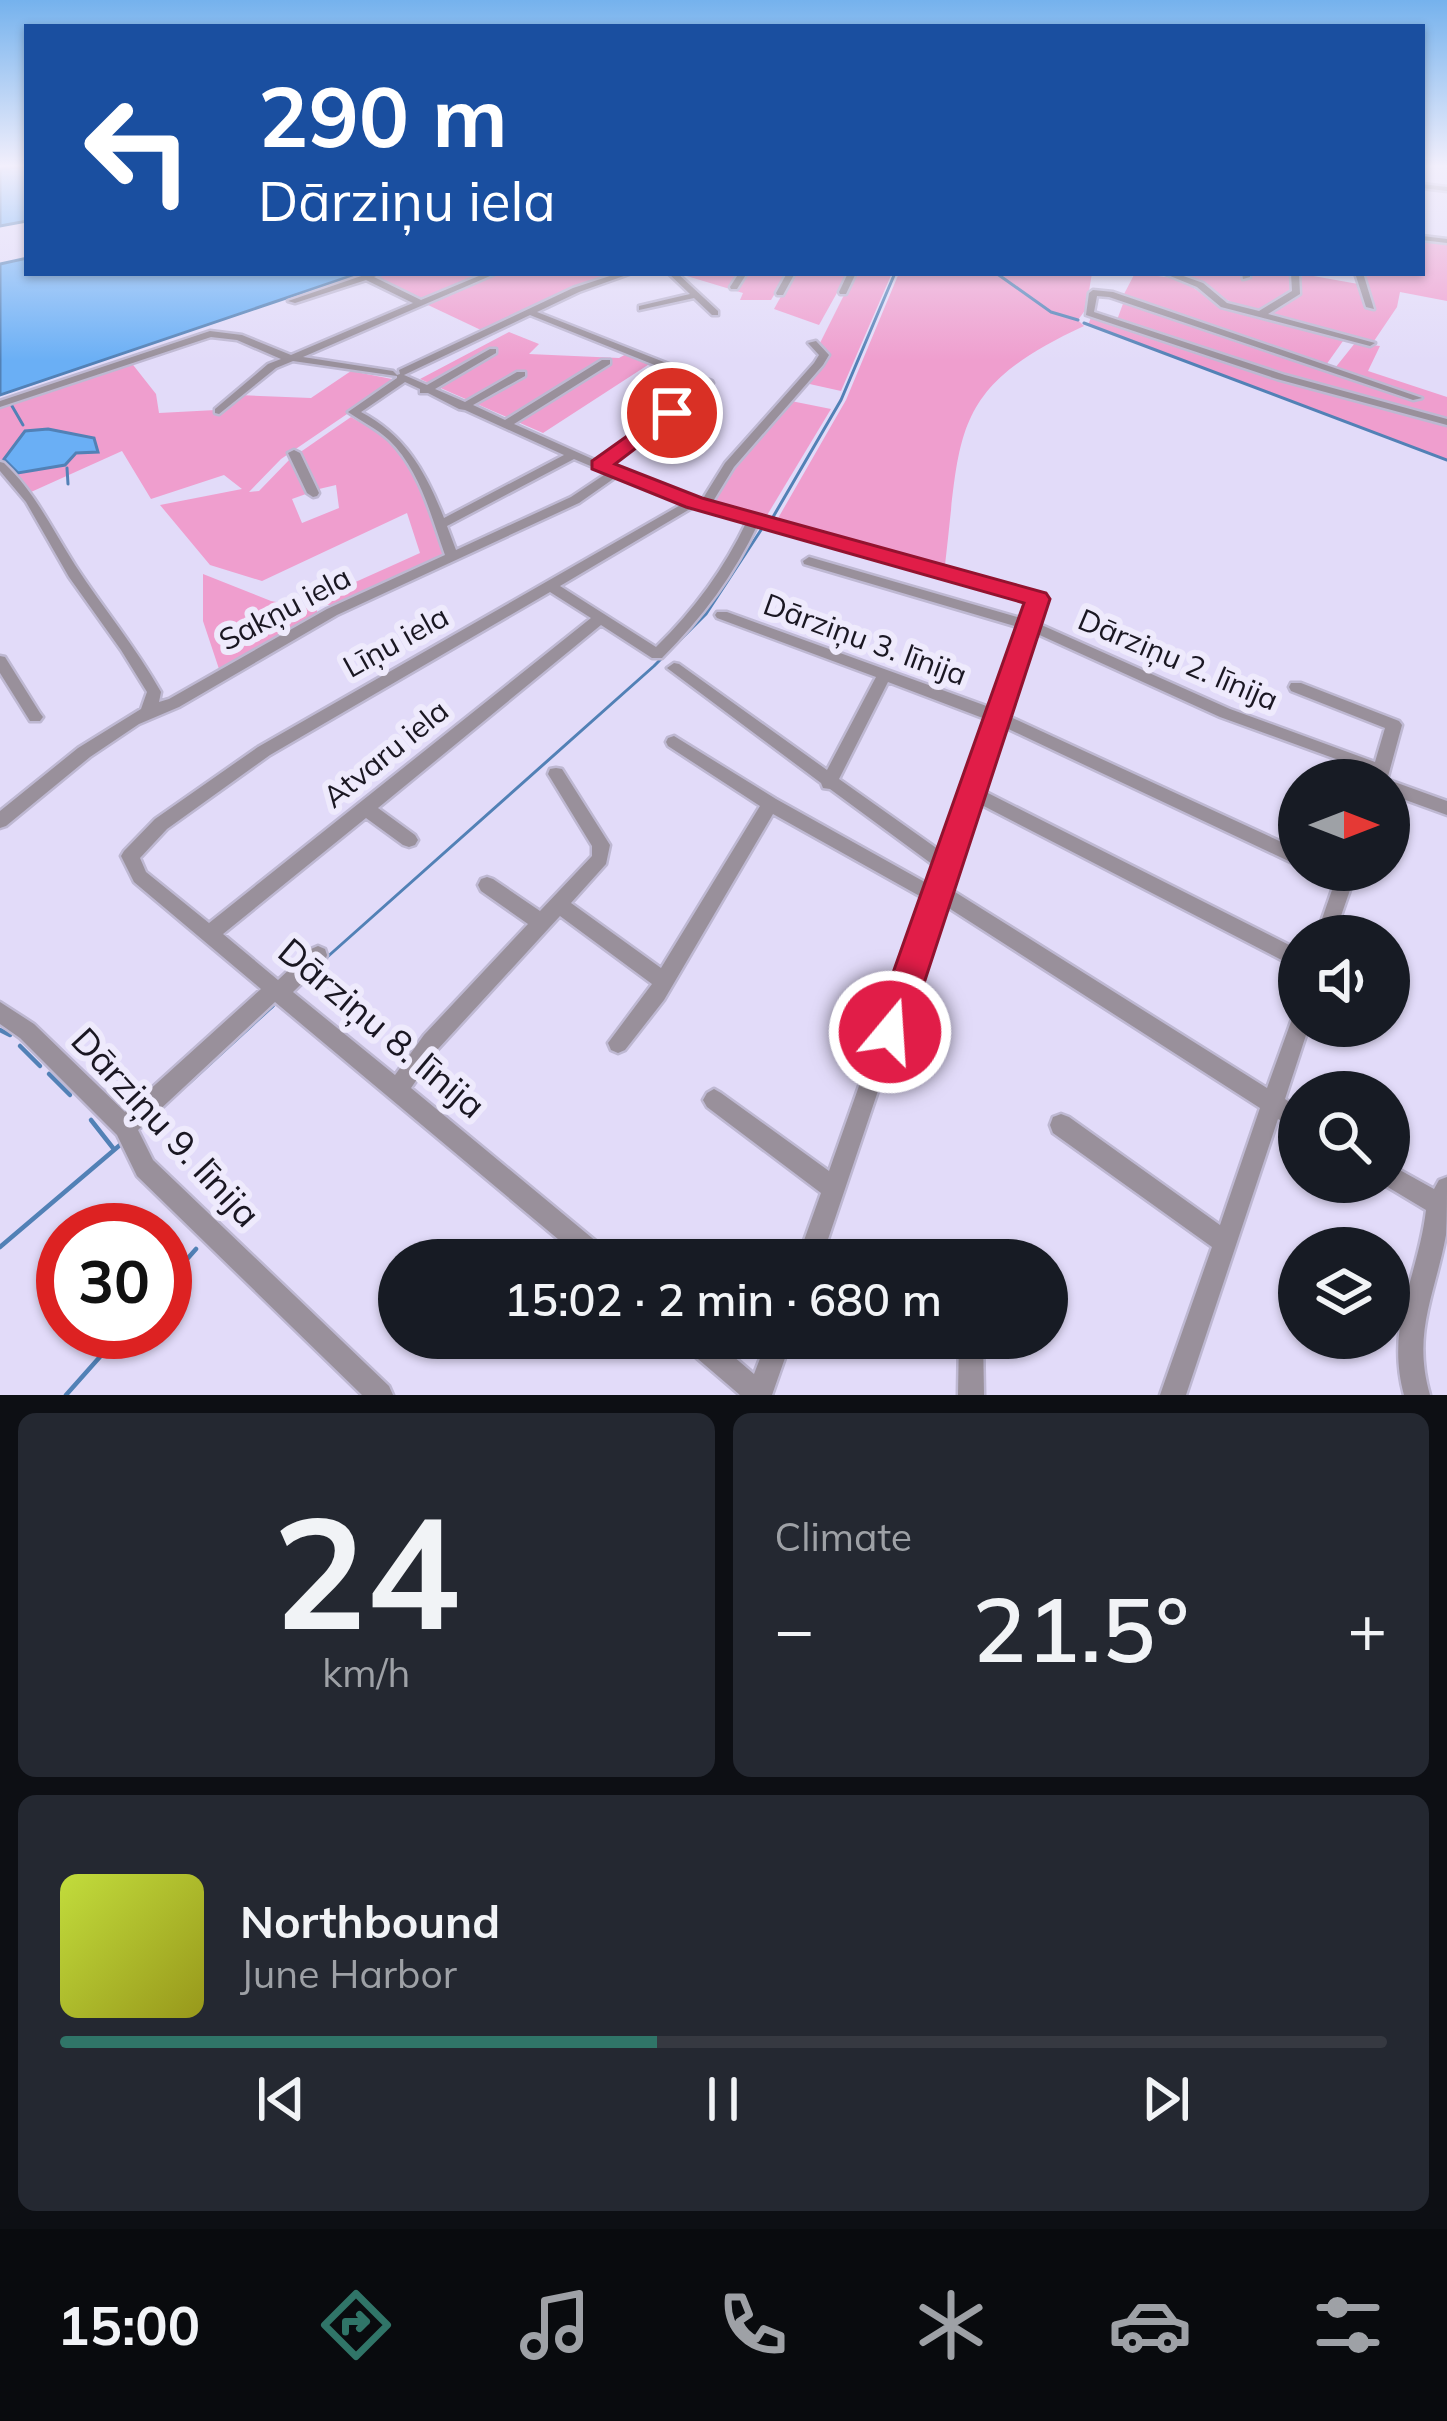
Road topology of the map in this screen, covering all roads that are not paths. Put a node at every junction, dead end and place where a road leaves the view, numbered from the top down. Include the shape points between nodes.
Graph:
1 (370, 276) edge
2 (375, 276) edge
3 (486, 276) edge
4 (620, 276) edge
5 (675, 276) edge
6 (740, 276) edge
7 (789, 276) edge
8 (851, 276) edge
9 (1175, 276) edge
10 (1295, 276) edge
11 (1360, 276) edge
12 (734, 287) dead end
13 (843, 292) dead end
14 (780, 293) dead end
15 (697, 295) junction
16 (292, 302) dead end
17 (422, 304) junction
18 (1371, 307) dead end
19 (641, 308) dead end
20 (530, 312) junction
21 (715, 313) dead end
22 (1261, 314) junction
23 (1350, 340) junction
24 (813, 343) dead end
25 (1370, 343) dead end
26 (493, 351) dead end
27 (291, 357) junction
28 (606, 362) dead end
29 (1328, 367) junction
30 (521, 374) dead end
31 (400, 375) junction
32 (424, 391) junction
33 (1417, 398) dead end
34 (0, 404) edge
35 (463, 407) junction
36 (219, 411) dead end
37 (1447, 422) edge
38 (504, 425) junction
39 (294, 453) dead end
40 (574, 454) junction
41 (0, 465) edge
42 (599, 465) junction
43 (615, 473) junction
44 (313, 493) dead end
45 (699, 504) junction
46 (754, 519) junction
47 (440, 525) junction
48 (452, 556) junction
49 (809, 561) dead end
50 (549, 585) junction
51 (722, 615) dead end
52 (597, 621) junction
53 (1032, 626) junction
54 (0, 661) edge
55 (674, 668) dead end
56 (884, 675) junction
57 (1296, 687) dead end
58 (149, 709) junction
59 (35, 717) dead end
60 (998, 719) junction
61 (674, 742) dead end
62 (1353, 759) edge
63 (1389, 759) edge
64 (556, 774) dead end
65 (829, 783) junction
66 (970, 791) junction
67 (1410, 792) edge
68 (770, 804) junction
69 (364, 807) junction
70 (1447, 808) edge
71 (0, 821) edge
72 (409, 840) dead end
73 (135, 847) joint
74 (1278, 848) edge
75 (945, 864) junction
76 (487, 885) dead end
77 (935, 894) junction
78 (558, 904) junction
79 (542, 922) junction
80 (212, 932) junction
81 (1278, 949) edge
82 (318, 955) dead end
83 (663, 981) junction
84 (278, 990) junction
85 (0, 1012) edge
86 (617, 1043) dead end
87 (1292, 1047) edge
88 (399, 1087) junction
89 (714, 1100) dead end
90 (1272, 1105) junction
91 (1278, 1108) edge
92 (1061, 1125) dead end
93 (125, 1127) junction
94 (1410, 1183) edge
95 (835, 1189) junction
96 (1443, 1196) edge
97 (576, 1239) edge
98 (816, 1239) edge
99 (1224, 1242) junction
100 (717, 1359) edge
101 (772, 1359) edge
102 (971, 1359) edge
103 (380, 1395) edge
104 (759, 1395) edge
105 (971, 1395) edge
106 (1173, 1395) edge
107 (1417, 1395) edge

1 - 16 street
2 - 17 street
3 - 17 street
4 - 20 street
5 - 15 street
6 - 12 street
7 - 14 street
8 - 13 street
9 - 22 street via 1224,305
10 - 22 street via 1297,292
11 - 18 street
15 - 19 street
15 - 21 street
17 - 27 street
20 - 31 street
20 - 42 street via 708,383
22 - 23 street
23 - 25 street
23 - 29 street
24 - 45 street via 824,355 818,365
26 - 32 street
27 - 31 street
27 - 34 street via 205,335
27 - 36 street via 242,386
28 - 38 street
29 - 33 street
29 - 37 street via 1095,291 1089,313
30 - 35 street
31 - 32 street
31 - 47 street via 353,412 406,449
32 - 35 street
35 - 38 street
38 - 40 street
39 - 44 street
40 - 42 street
40 - 47 street
41 - 58 street via 139,664 154,692
42 - 43 street
43 - 45 street
43 - 48 street, Sakņu iela
45 - 46 street
45 - 50 street, Līņu iela
46 - 52 street via 714,593 657,654
46 - 53 street via 1032,595
47 - 48 street
48 - 58 street, Sakņu iela
49 - 53 street, Dārziņu 2. līnija
50 - 52 street
50 - 73 street, Līņu iela via 264,751
51 - 56 street, Dārziņu 3. līnija
52 - 69 street, Atvaru iela
53 - 60 street
53 - 62 street, Dārziņu 2. līnija via 1226,713
54 - 59 street
55 - 65 street
56 - 60 street, Dārziņu 3. līnija
56 - 65 street
57 - 63 street via 1394,725
58 - 71 street, Sakņu iela
60 - 66 street
60 - 74 street, Dārziņu 3. līnija
61 - 68 street
64 - 78 street via 601,844 600,859
65 - 75 street
66 - 75 street
66 - 81 street
67 - 70 street, Dārziņu 2. līnija
68 - 77 street
68 - 83 street
69 - 72 street
69 - 80 street, Atvaru iela
73 - 80 street, Dārziņu 8. līnija via 131,866 140,877
75 - 77 street
76 - 79 street
77 - 90 street
77 - 95 street
78 - 79 street
78 - 83 street
79 - 88 street
80 - 84 street, Dārziņu 8. līnija
82 - 84 street
83 - 86 street
84 - 88 street, Dārziņu 8. līnija
84 - 93 street
85 - 93 street, Dārziņu 9. līnija
87 - 90 street
88 - 97 street, Dārziņu 8. līnija
89 - 95 street
90 - 91 street
90 - 99 street
92 - 99 street
93 - 103 street, Dārziņu 9. līnija via 145,1168
94 - 96 street
95 - 98 street
96 - 107 street via 1408,1349
99 - 106 street
100 - 104 street
101 - 104 street
102 - 105 street

